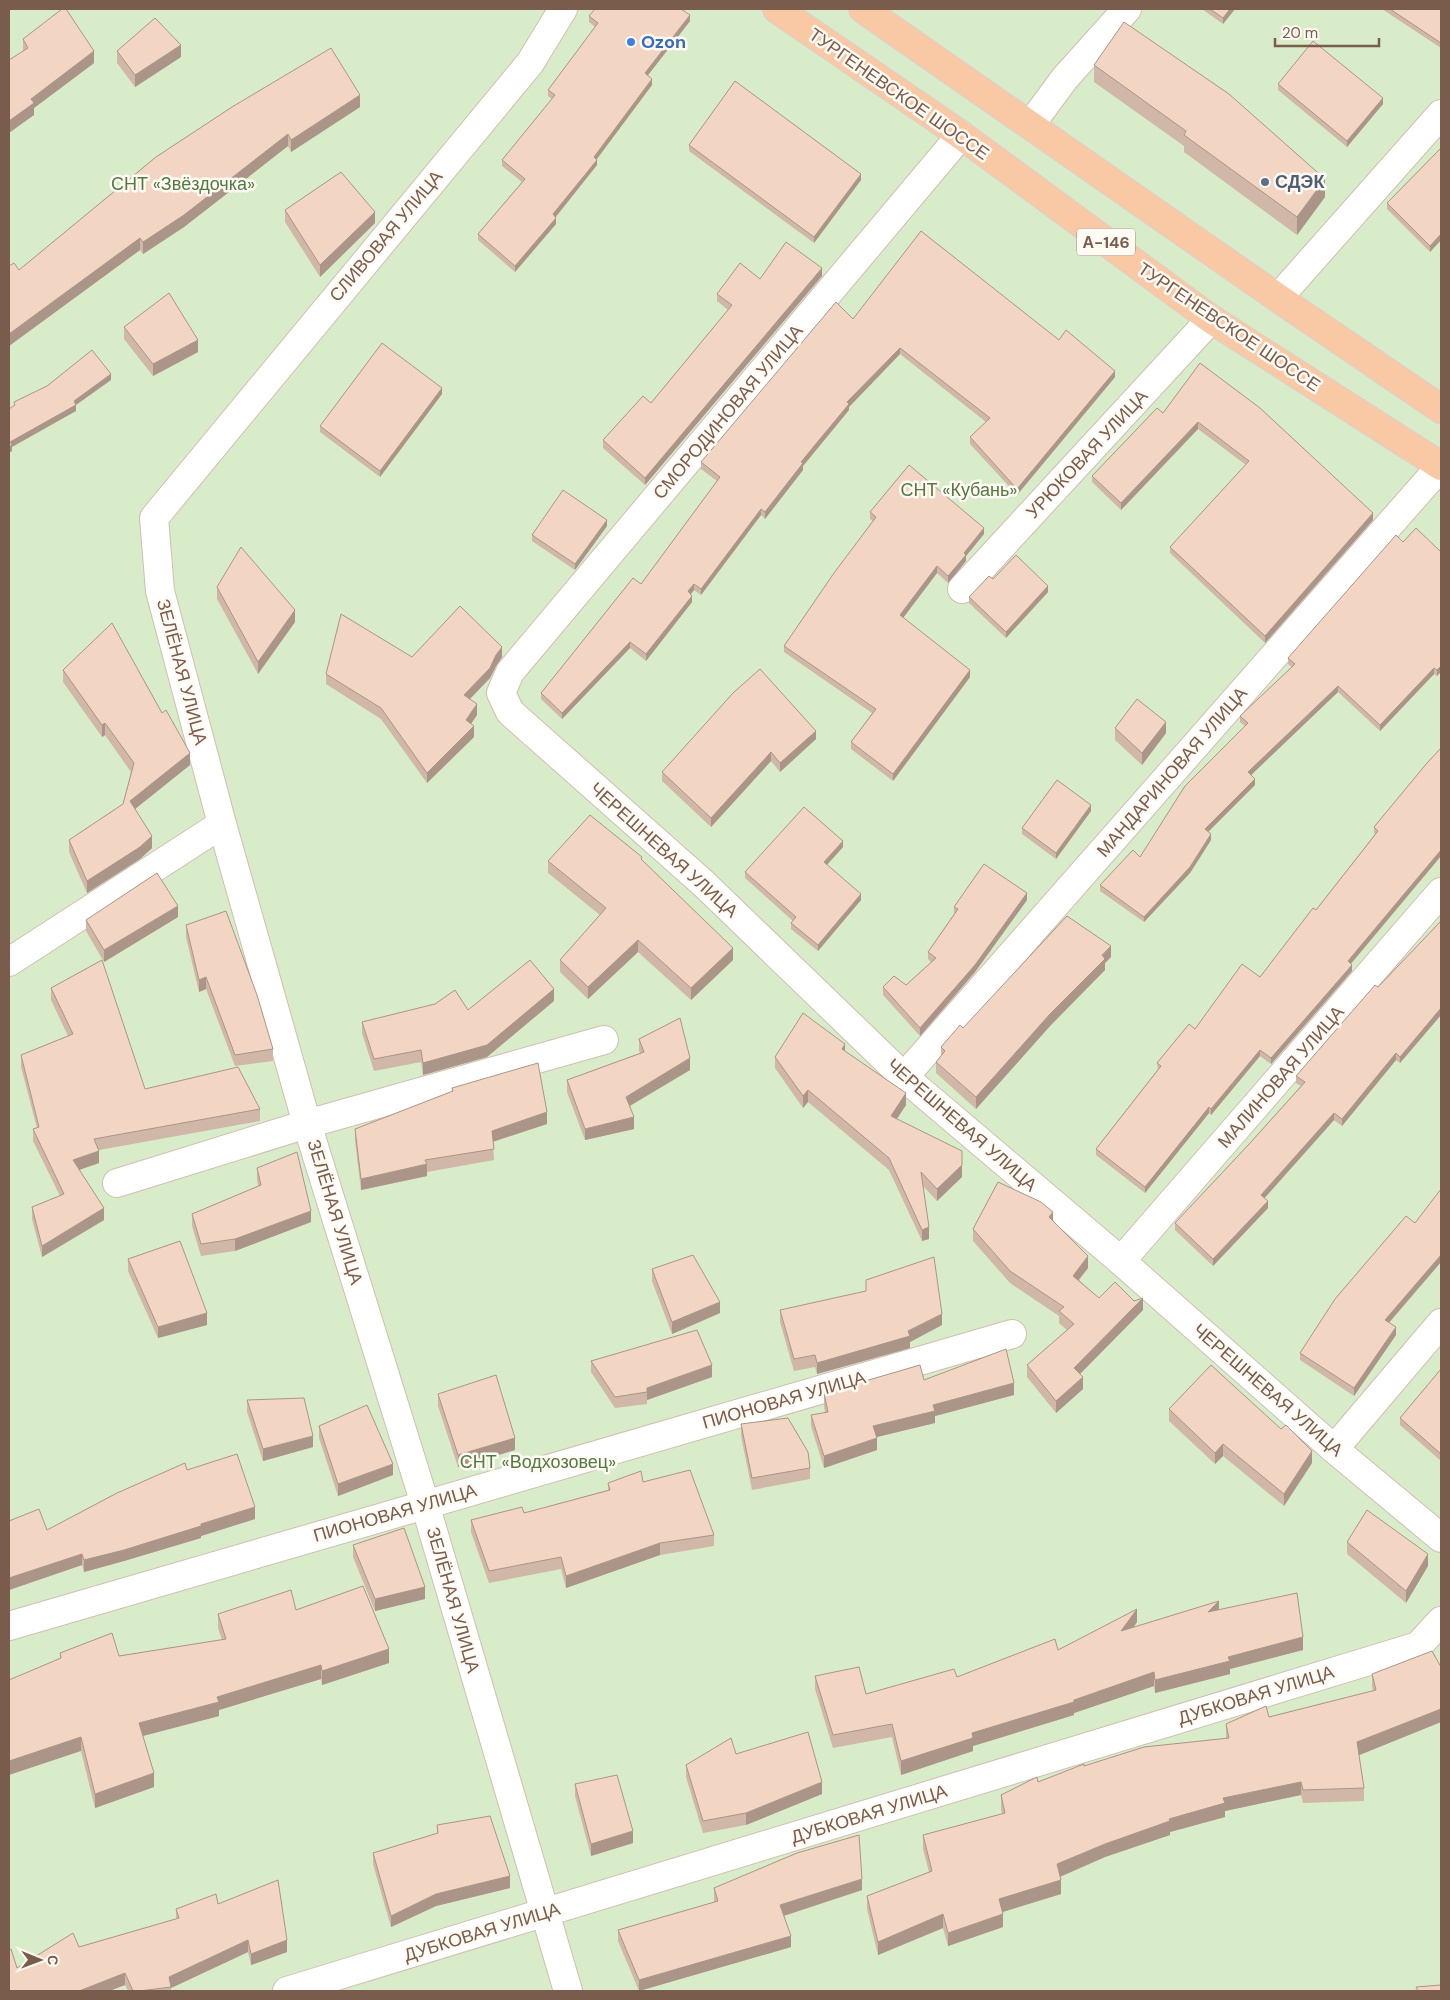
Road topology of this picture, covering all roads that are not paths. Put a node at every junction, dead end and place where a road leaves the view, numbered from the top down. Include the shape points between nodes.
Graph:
1 (564, 9) edge
2 (777, 9) edge
3 (863, 9) edge
4 (1128, 9) edge
5 (1441, 114) edge
6 (1031, 124) junction
7 (961, 135) junction
8 (1278, 298) junction
9 (1211, 319) junction
10 (1441, 409) edge
11 (1441, 466) edge
12 (154, 518) joint
13 (962, 589) dead end
14 (501, 693) joint
15 (222, 824) junction
16 (1441, 892) edge
17 (9, 962) edge
18 (604, 1040) dead end
19 (904, 1077) junction
20 (307, 1124) junction
21 (118, 1183) dead end
22 (1121, 1261) junction
23 (1441, 1323) edge
24 (1012, 1334) dead end
25 (1334, 1449) junction
26 (425, 1504) junction
27 (1441, 1538) edge
28 (1441, 1621) edge
29 (9, 1626) edge
30 (545, 1913) junction
31 (287, 1991) edge
32 (568, 1991) edge

1 - 12 street, СЛИВОВАЯ УЛИЦА via 530,63
2 - 7 highway, ТУРГЕНЕВСКОЕ ШОССЕ / А-146
3 - 6 highway, А-146
4 - 6 street via 1065,78
5 - 8 street
6 - 8 highway, А-146
7 - 9 highway, ТУРГЕНЕВСКОЕ ШОССЕ / А-146
7 - 14 street, СМОРОДИНОВАЯ УЛИЦА via 510,672
8 - 10 highway, А-146
9 - 11 highway, ТУРГЕНЕВСКОЕ ШОССЕ / А-146
9 - 13 street, УРЮКОВАЯ УЛИЦА
11 - 19 street, МАНДАРИНОВАЯ УЛИЦА
12 - 15 street, ЗЕЛЁНАЯ УЛИЦА via 160,591
14 - 19 street, ЧЕРЕШНЕВАЯ УЛИЦА via 510,712 703,883
15 - 17 street
15 - 20 street, ЗЕЛЁНАЯ УЛИЦА
16 - 22 street, МАЛИНОВАЯ УЛИЦА
18 - 20 street, ЗЕЛЁНАЯ УЛИЦА
19 - 22 street, ЧЕРЕШНЕВАЯ УЛИЦА
20 - 21 street, ЗЕЛЁНАЯ УЛИЦА
20 - 26 street, ЗЕЛЁНАЯ УЛИЦА
22 - 25 street, ЧЕРЕШНЕВАЯ УЛИЦА
23 - 25 street
24 - 26 street, ПИОНОВАЯ УЛИЦА
25 - 27 street, ЧЕРЕШНЕВАЯ УЛИЦА
26 - 29 street, ПИОНОВАЯ УЛИЦА
26 - 30 street, ЗЕЛЁНАЯ УЛИЦА
28 - 30 street, ДУБКОВАЯ УЛИЦА via 1418,1646
30 - 31 street, ДУБКОВАЯ УЛИЦА
30 - 32 street, ЗЕЛЁНАЯ УЛИЦА

